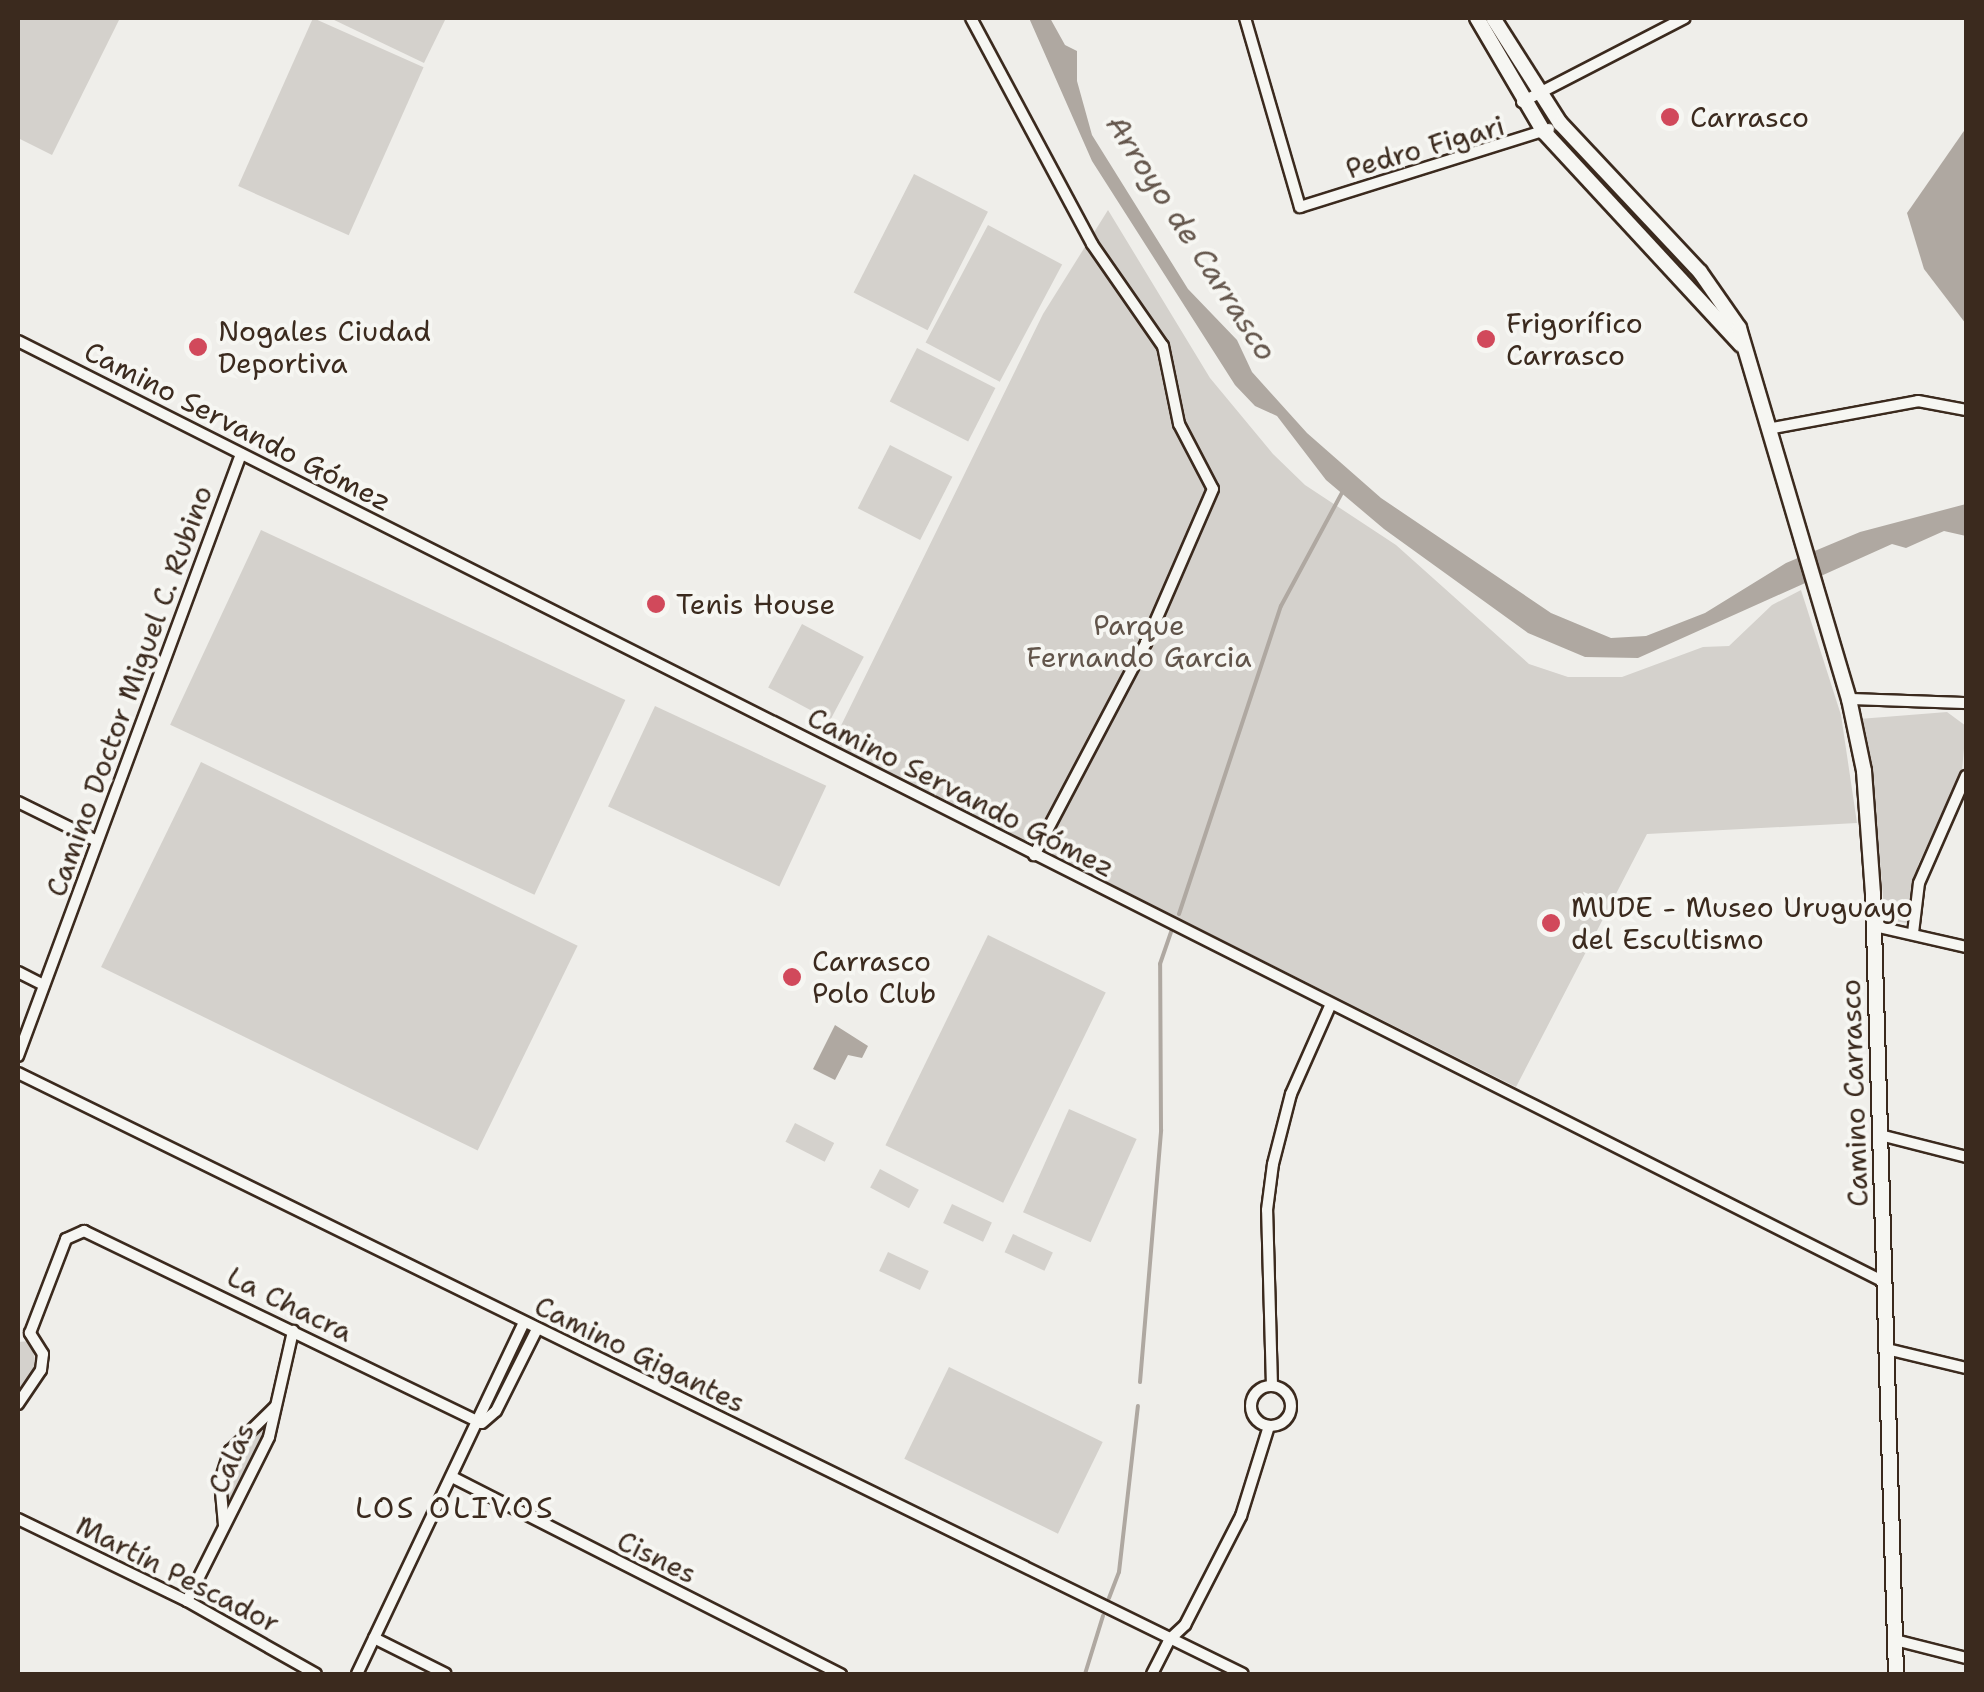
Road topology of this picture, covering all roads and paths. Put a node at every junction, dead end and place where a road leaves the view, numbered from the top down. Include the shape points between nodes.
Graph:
1 (970, 18) edge
2 (1245, 18) edge
3 (1476, 18) edge
4 (1493, 18) edge
5 (1685, 18) edge
6 (1538, 93) junction
7 (1522, 102) junction
8 (1560, 124) junction
9 (1544, 132) junction
10 (18, 341) edge
11 (1742, 346) junction
12 (1966, 410) edge
13 (1773, 428) junction
14 (241, 454) junction
15 (1849, 699) junction
16 (1966, 703) edge
17 (1966, 776) edge
18 (18, 802) edge
19 (97, 841) junction
20 (1034, 855) junction
21 (1874, 926) junction
22 (1913, 933) junction
23 (1966, 947) edge
24 (18, 972) edge
25 (44, 985) junction
26 (1330, 1006) junction
27 (18, 1056) edge
28 (18, 1073) edge
29 (1880, 1135) junction
30 (1966, 1157) edge
31 (1884, 1282) junction
32 (524, 1322) junction
33 (537, 1329) junction
34 (293, 1331) junction
35 (30, 1333) junction
36 (18, 1336) edge
37 (1887, 1349) junction
38 (1966, 1368) edge
39 (1272, 1386) junction
40 (18, 1404) edge
41 (275, 1408) junction
42 (481, 1423) junction
43 (1269, 1426) junction
44 (454, 1478) junction
45 (18, 1518) edge
46 (224, 1526) junction
47 (187, 1601) junction
48 (374, 1638) junction
49 (1170, 1639) junction
50 (1895, 1640) junction
51 (1966, 1658) edge
52 (835, 1673) edge
53 (316, 1674) edge
54 (357, 1674) edge
55 (446, 1674) edge
56 (1152, 1674) edge
57 (1243, 1674) edge
58 (1896, 1674) edge

1 - 20 street via 1092,244 1163,346 1179,424 1213,489 1146,643
2 - 9 street, Pedro Figari via 1300,208
3 - 7 main road
4 - 6 main road, Camino Carrasco
5 - 6 street, Pedro Figari
6 - 7 street, Pedro Figari
6 - 8 main road, Camino Carrasco
7 - 9 main road
8 - 9 street, Pedro Figari
8 - 11 main road, Camino Carrasco via 1700,272 1739,328
9 - 11 main road
10 - 14 street, Camino Servando Gómez
11 - 13 main road, Camino Carrasco
12 - 13 street via 1918,401
13 - 15 main road, Camino Carrasco
14 - 19 street, Camino Doctor Miguel C. Rubino
14 - 20 street, Camino Servando Gómez
15 - 16 street
15 - 21 main road, Camino Carrasco via 1864,771
17 - 22 street via 1919,883
18 - 19 street
19 - 25 street, Camino Doctor Miguel C. Rubino
20 - 26 street, Camino Servando Gómez
21 - 22 street
21 - 29 main road, Camino Carrasco
22 - 23 street
24 - 25 street
25 - 27 street, Camino Doctor Miguel C. Rubino
26 - 31 street, Camino Servando Gómez
26 - 39 street via 1291,1094 1273,1164 1267,1210
28 - 32 street, Camino Gigantes
29 - 30 street
29 - 31 main road, Camino Carrasco
31 - 37 main road, Camino Carrasco
32 - 33 street, Camino Gigantes
32 - 42 street
33 - 42 street via 496,1411
33 - 49 street, Camino Gigantes
34 - 35 street, La Chacra via 77,1230 66,1239
34 - 41 street, Calas
34 - 42 street, La Chacra
35 - 36 street
35 - 40 street via 43,1354 41,1370
37 - 38 street
37 - 50 main road, Camino Carrasco
39 - 43 street via 1260,1388 1251,1404 1258,1421
39 - 43 street via 1284,1390 1291,1407 1286,1419
41 - 46 street, Calas via 269,1437
41 - 46 street, Calas via 230,1451 220,1481
42 - 44 street
43 - 49 street via 1240,1516 1186,1625
44 - 48 street
44 - 52 street, Cisnes
45 - 47 street, Martín Pescador
46 - 47 street, Calas
47 - 53 street, Martín Pescador
48 - 54 street
48 - 55 street
49 - 56 street
49 - 57 street, Camino Gigantes
50 - 51 street
50 - 58 main road, Camino Carrasco

